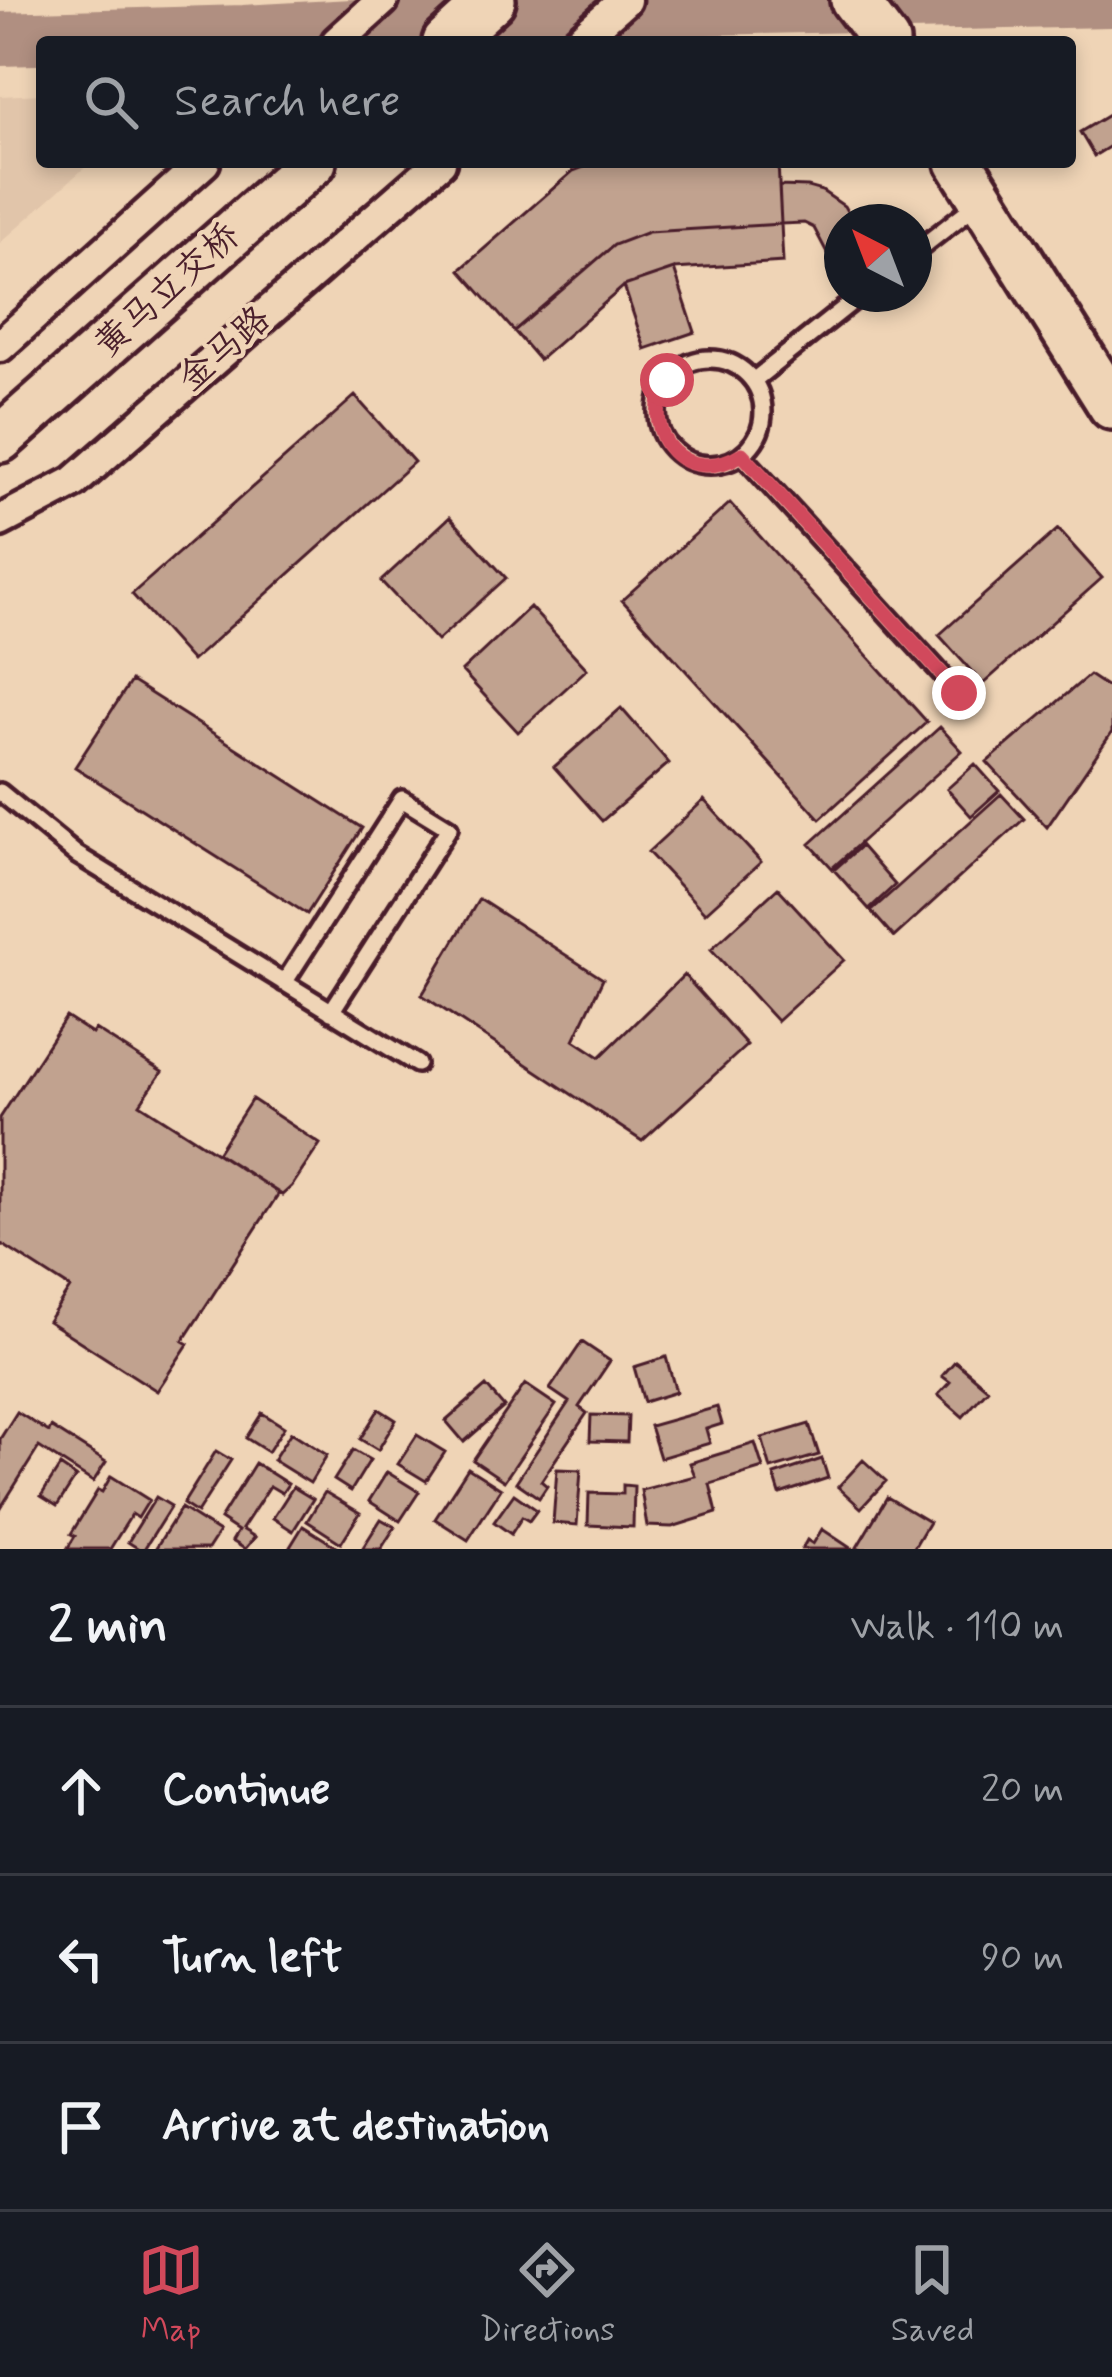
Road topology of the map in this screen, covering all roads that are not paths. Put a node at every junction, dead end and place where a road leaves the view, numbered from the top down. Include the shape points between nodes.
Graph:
1 (383, 0) edge
2 (492, 0) edge
3 (625, 0) edge
4 (854, 0) edge
5 (344, 36) edge
6 (453, 36) edge
7 (584, 36) edge
8 (881, 36) edge
9 (196, 168) edge
10 (306, 168) edge
11 (433, 168) edge
12 (971, 181) edge
13 (932, 230) edge
14 (839, 312) edge
15 (0, 346) edge
16 (753, 381) junction
17 (1112, 406) edge
18 (11, 429) edge
19 (742, 454) junction
20 (0, 521) edge
21 (959, 693) dead end
22 (0, 792) edge
23 (284, 983) junction
24 (331, 1012) junction
25 (417, 1064) dead end

1 - 5 street
2 - 6 main road
3 - 7 street
4 - 8 main road
9 - 15 street
10 - 18 main road, 黄马立交桥
11 - 20 street, 金马路 via 74,482
12 - 13 lane
12 - 17 main road
14 - 16 lane
16 - 19 lane via 763,415
16 - 19 lane via 721,360 691,362 667,380 656,409 663,438 684,460 714,465
19 - 21 lane
22 - 23 lane via 76,855
23 - 24 lane
23 - 24 lane via 402,799 449,828
24 - 25 lane

